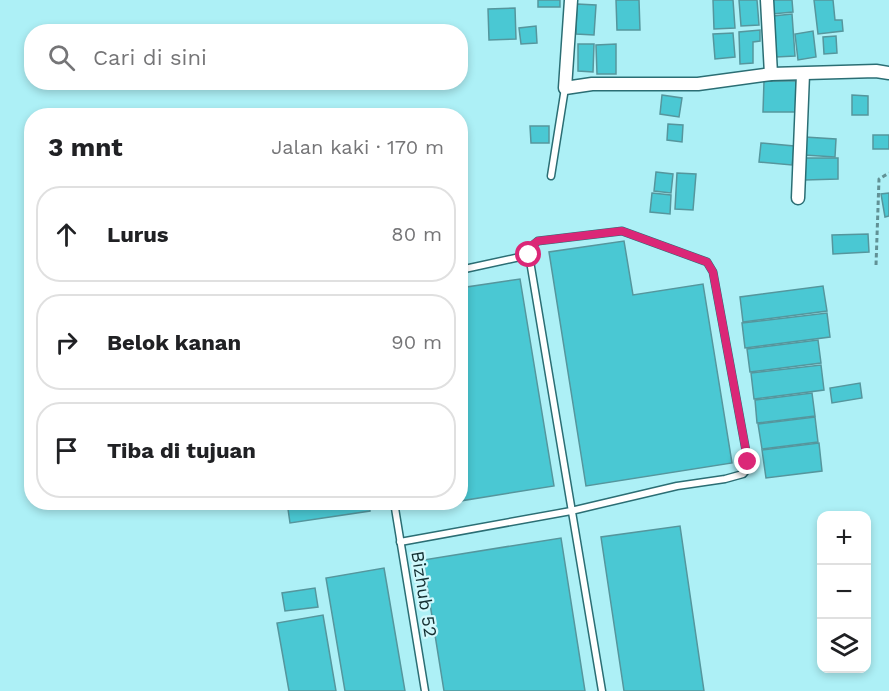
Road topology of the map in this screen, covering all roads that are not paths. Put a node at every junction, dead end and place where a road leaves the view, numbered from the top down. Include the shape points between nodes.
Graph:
1 (571, 0) edge
2 (767, 0) edge
3 (889, 73) edge
4 (771, 74) junction
5 (803, 74) junction
6 (566, 88) junction
7 (551, 176) dead end
8 (798, 198) dead end
9 (529, 255) junction
10 (468, 268) edge
11 (395, 510) edge
12 (571, 511) junction
13 (400, 542) junction
14 (425, 691) edge
15 (602, 691) edge

1 - 6 street
2 - 4 street
3 - 5 street
4 - 5 street
4 - 6 street via 698,84 592,84
5 - 8 street
6 - 7 lane
9 - 10 lane
9 - 12 lane
9 - 12 lane via 531,246 538,241 622,231 707,262 713,272 748,462 743,474 725,479
11 - 13 lane, Bizhub 52
12 - 13 lane
12 - 15 lane
13 - 14 lane, Bizhub 52

